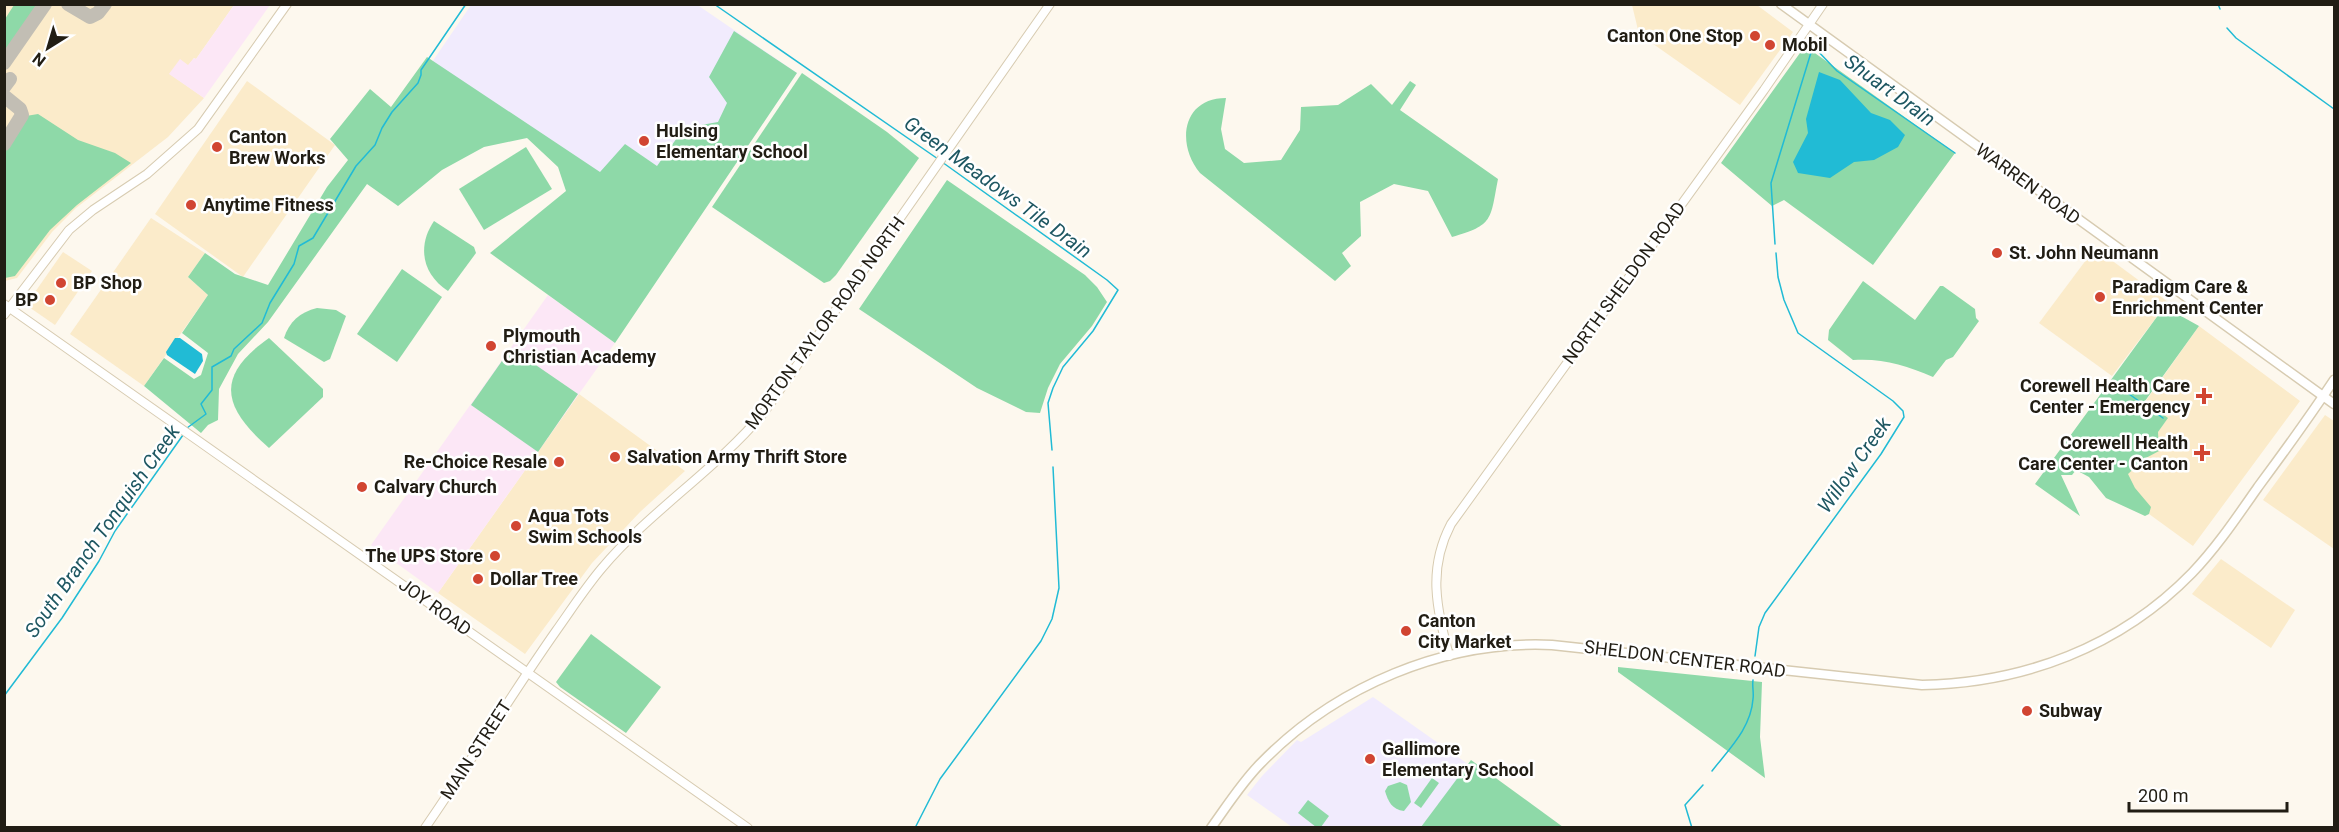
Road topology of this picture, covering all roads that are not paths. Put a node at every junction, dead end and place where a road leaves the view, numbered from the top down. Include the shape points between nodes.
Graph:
1 (287, 4) edge
2 (1050, 4) edge
3 (1781, 4) edge
4 (1823, 4) edge
5 (1808, 26) junction
6 (7, 306) edge
7 (4, 315) edge
8 (2334, 380) edge
9 (2324, 396) junction
10 (2334, 404) edge
11 (1449, 656) junction
12 (527, 672) junction
13 (425, 828) edge
14 (748, 828) edge
15 (1211, 828) edge

1 - 6 street via 198,129 147,174 69,230
2 - 12 street, MORTON TAYLOR ROAD NORTH via 765,411 612,557
3 - 5 main road, WARREN ROAD
4 - 5 street, NORTH SHELDON ROAD
5 - 9 main road, WARREN ROAD
5 - 11 street, NORTH SHELDON ROAD via 1447,532 1436,567 1438,611
6 - 7 street
6 - 12 street, JOY ROAD
8 - 9 main road, SHELDON CENTER ROAD
9 - 10 main road, WARREN ROAD
9 - 11 main road, SHELDON CENTER ROAD via 2233,522 2193,572 2162,601 2073,655 2031,670 1922,685 1563,646 1510,645
11 - 15 main road, SHELDON CENTER ROAD via 1377,681 1326,710 1260,764
12 - 13 street, MAIN STREET
12 - 14 street, JOY ROAD

